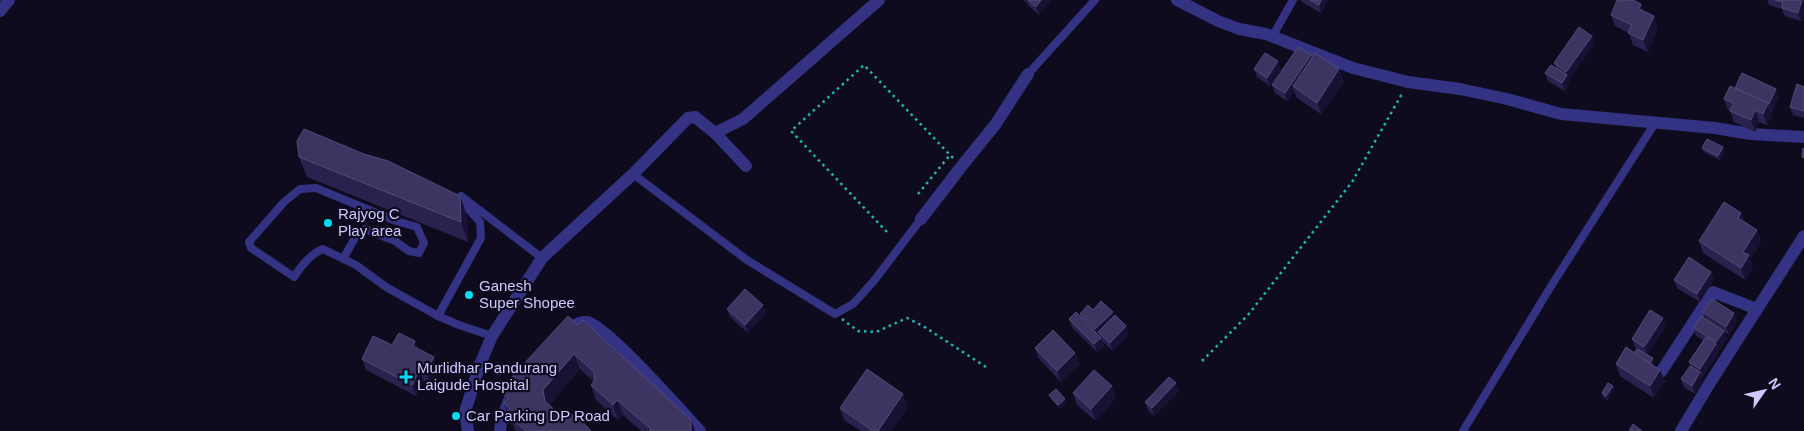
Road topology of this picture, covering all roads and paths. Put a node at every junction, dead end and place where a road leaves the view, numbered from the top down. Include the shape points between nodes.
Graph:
1 (9, 0) edge
2 (879, 0) edge
3 (1095, 0) edge
4 (1177, 0) edge
5 (1293, 0) edge
6 (0, 11) edge
7 (1272, 37) junction
8 (1028, 74) joint
9 (1408, 82) junction
10 (1655, 123) junction
11 (715, 134) junction
12 (1804, 137) edge
13 (950, 155) junction
14 (746, 166) dead end
15 (961, 167) junction
16 (632, 174) junction
17 (918, 194) dead end
18 (461, 196) edge
19 (448, 199) edge
20 (921, 219) joint
21 (887, 232) dead end
22 (1804, 236) edge
23 (542, 258) junction
24 (343, 259) junction
25 (1757, 309) junction
26 (835, 314) junction
27 (438, 316) junction
28 (492, 336) junction
29 (555, 344) edge
30 (1202, 360) dead end
31 (986, 367) dead end
32 (1661, 372) edge
33 (516, 381) edge
34 (468, 431) edge
35 (500, 431) edge
36 (700, 431) edge
37 (1463, 431) edge
38 (1681, 431) edge

1 - 6 street
2 - 11 street via 743,119
3 - 8 lane
4 - 7 street via 1218,21
5 - 7 lane
7 - 9 street via 1353,68
8 - 15 street via 996,125
9 - 10 street via 1488,95 1560,114
9 - 30 path via 1352,182 1248,315
10 - 12 street
10 - 37 lane
11 - 14 street
11 - 16 street via 695,117 688,118
13 - 15 path
13 - 17 path
13 - 21 path via 864,65 791,131
15 - 20 street
16 - 23 street
16 - 26 lane via 747,260
18 - 23 lane
19 - 27 lane via 466,206 477,218 481,238
20 - 26 lane via 854,304
22 - 25 street
23 - 28 street
24 - 24 lane via 323,249 316,251 294,277 251,248 249,242 284,202 300,189 316,188 418,227 424,243 419,253 409,251 394,241 365,230 356,236
24 - 27 lane
25 - 32 street via 1713,292
25 - 38 street
26 - 31 path via 858,331 876,332 907,318
27 - 28 lane
28 - 34 street via 465,412
29 - 36 street via 574,325 593,323 625,351
33 - 35 street

